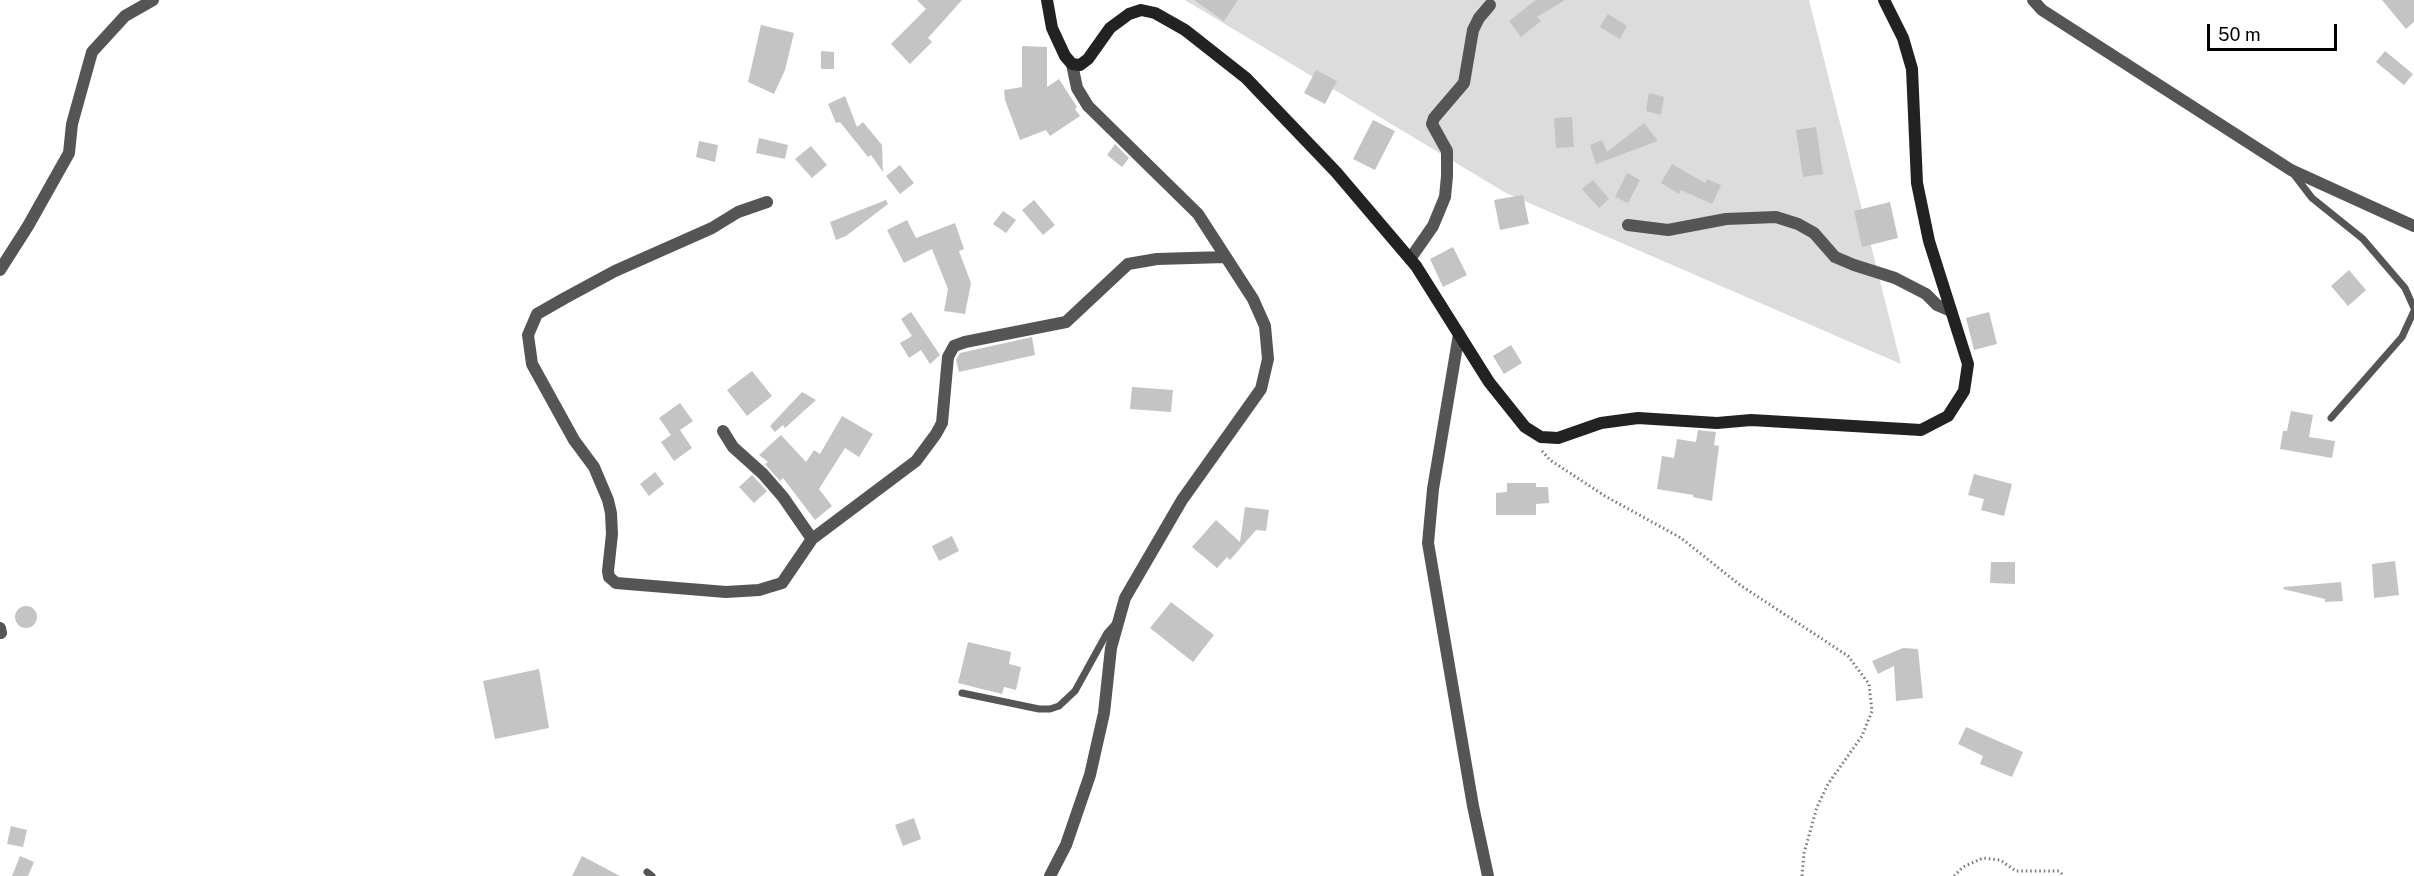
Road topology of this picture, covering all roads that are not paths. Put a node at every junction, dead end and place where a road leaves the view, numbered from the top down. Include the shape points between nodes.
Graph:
1 (153, 0) edge
2 (1047, 0) edge
3 (1884, 0) edge
4 (2033, 0) edge
5 (1490, 5) dead end
6 (1072, 64) junction
7 (2290, 170) junction
8 (767, 202) dead end
9 (1628, 225) dead end
10 (2414, 226) edge
11 (1226, 257) junction
12 (1410, 259) junction
13 (0, 270) edge
14 (2414, 310) edge
15 (1951, 311) junction
16 (1459, 334) junction
17 (2331, 418) dead end
18 (723, 431) dead end
19 (812, 539) junction
20 (1119, 620) junction
21 (962, 693) dead end
22 (1050, 876) edge
23 (1488, 876) edge

1 - 13 street via 125,16 92,52 72,124 69,153
2 - 6 street via 1052,28
3 - 15 street via 1903,38 1912,69 1917,183 1929,241
4 - 7 street via 2042,10
5 - 12 street via 1473,30 1464,83 1432,124 1447,151 1444,197 1433,226
6 - 11 street via 1077,88 1088,106 1198,214
6 - 12 street via 1080,66 1089,59 1110,28 1141,10 1155,13 1185,30 1246,78 1336,172
7 - 10 street
7 - 14 lane via 2312,198 2363,239 2405,288
8 - 19 street via 615,271 537,314 528,335 532,364 574,440 594,467 608,500 611,580 638,586 726,592 759,590 782,583
9 - 15 street via 1668,230 1726,219 1776,217 1814,233 1835,256 1895,278
11 - 19 street via 1128,264 1066,322 954,346 948,357 942,423 916,460
11 - 20 street via 1253,299 1264,326 1269,359 1262,389 1182,500 1125,598
12 - 16 street
14 - 17 lane via 2402,337
15 - 16 street via 1968,364 1964,391 1948,416 1921,430 1638,418 1601,423 1558,438 1540,437 1525,427 1503,400
16 - 23 street via 1428,543
18 - 19 street via 733,447 783,498
20 - 21 lane via 1107,633 1075,691 1059,706 1039,709
20 - 22 street via 1090,775 1066,845

